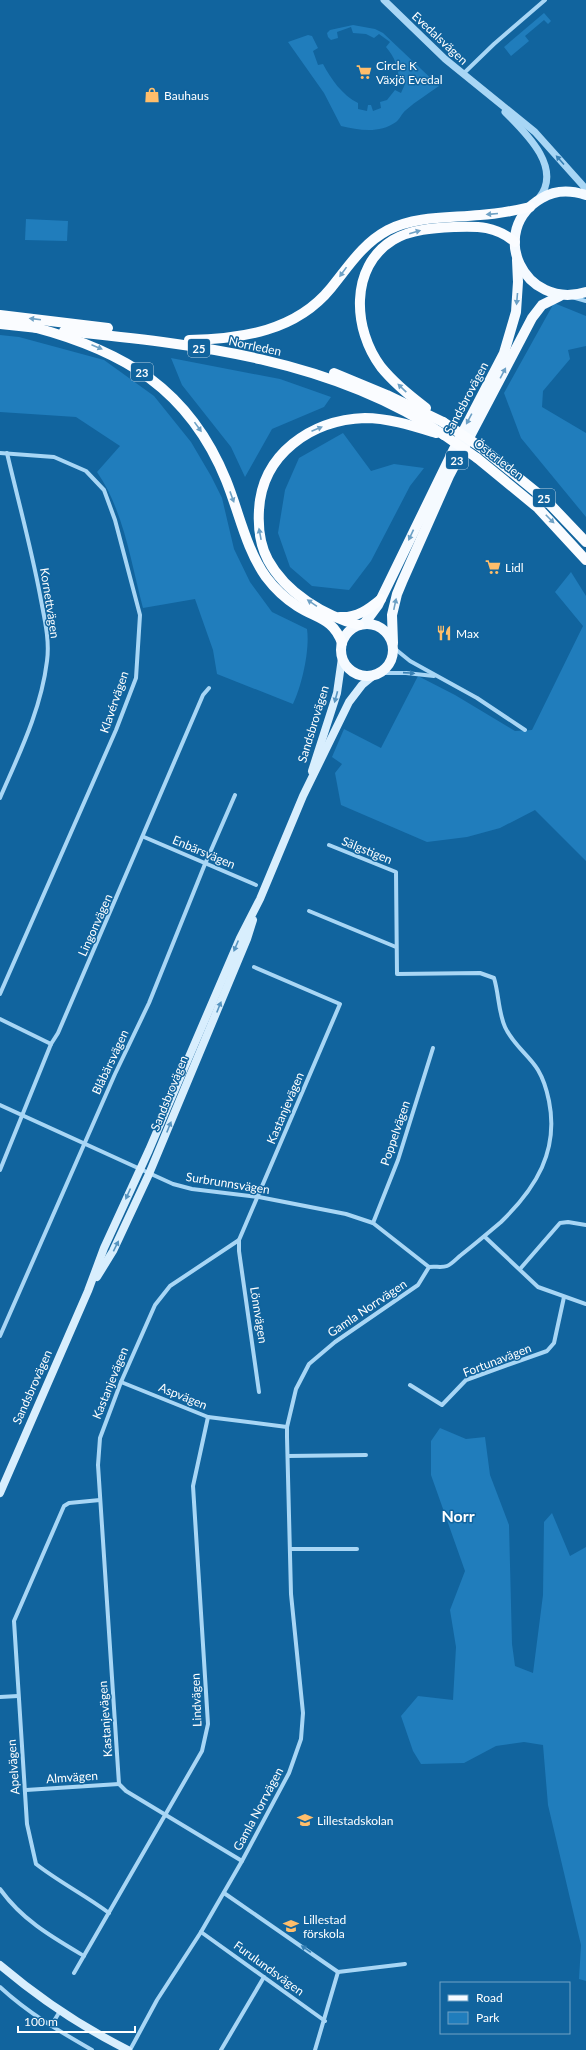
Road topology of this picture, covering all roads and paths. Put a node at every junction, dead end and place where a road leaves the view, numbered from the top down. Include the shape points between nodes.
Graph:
1 (384, 0) edge
2 (545, 0) edge
3 (463, 74) junction
4 (483, 91) junction
5 (586, 189) edge
6 (586, 195) edge
7 (534, 204) junction
8 (515, 242) junction
9 (517, 260) junction
10 (586, 292) edge
11 (564, 296) junction
12 (586, 301) edge
13 (0, 315) edge
14 (0, 324) edge
15 (33, 327) junction
16 (189, 340) junction
17 (443, 422) junction
18 (444, 435) junction
19 (0, 453) edge
20 (6, 453) junction
21 (586, 542) edge
22 (586, 560) edge
23 (381, 599) junction
24 (334, 617) junction
25 (362, 624) junction
26 (342, 643) junction
27 (393, 645) junction
28 (342, 658) junction
29 (377, 674) junction
30 (437, 677) junction
31 (209, 688) dead end
32 (525, 730) dead end
33 (235, 795) dead end
34 (303, 796) junction
35 (0, 798) edge
36 (144, 837) junction
37 (329, 845) dead end
38 (205, 864) junction
39 (256, 884) dead end
40 (260, 899) junction
41 (309, 911) dead end
42 (396, 947) junction
43 (254, 967) dead end
44 (0, 994) edge
45 (0, 1019) edge
46 (51, 1044) junction
47 (433, 1048) dead end
48 (0, 1105) edge
49 (24, 1115) junction
50 (84, 1144) junction
51 (139, 1169) junction
52 (0, 1170) edge
53 (149, 1174) junction
54 (259, 1197) junction
55 (373, 1223) junction
56 (586, 1225) edge
57 (485, 1237) junction
58 (239, 1240) junction
59 (429, 1267) junction
60 (520, 1269) junction
61 (88, 1291) junction
62 (564, 1297) junction
63 (586, 1304) edge
64 (0, 1336) edge
65 (121, 1382) junction
66 (410, 1385) dead end
67 (259, 1392) dead end
68 (208, 1417) junction
69 (287, 1427) junction
70 (366, 1455) dead end
71 (288, 1456) junction
72 (0, 1494) edge
73 (100, 1500) junction
74 (357, 1548) dead end
75 (290, 1549) junction
76 (18, 1696) junction
77 (0, 1697) edge
78 (119, 1784) junction
79 (26, 1790) junction
80 (166, 1816) junction
81 (242, 1861) junction
82 (0, 1889) edge
83 (224, 1893) junction
84 (109, 1913) junction
85 (201, 1932) junction
86 (84, 1956) junction
87 (405, 1964) dead end
88 (0, 1966) edge
89 (338, 1972) junction
90 (74, 1973) dead end
91 (264, 1977) junction
92 (0, 1987) edge
93 (60, 2011) junction
94 (325, 2021) junction
95 (51, 2026) junction
96 (92, 2050) edge
97 (129, 2050) edge
98 (221, 2050) edge
99 (315, 2050) edge

1 - 3 street, Evedalsvägen via 432,48
2 - 3 street
3 - 4 street, Evedalsvägen
5 -> 4 street, Evedalsvägen via 534,132
4 - 7 street, Evedalsvägen via 520,126 544,162 548,173 547,186
6 - 7 main road via 563,192 545,196
7 - 8 main road, Sandsbrovägen via 519,223
7 -> 16 highway via 500,213 427,219 400,225 378,236 361,249 323,298 285,324 253,334
8 - 9 main road, Sandsbrovägen
17 -> 8 highway via 406,392 375,356 362,319 362,279 366,269 381,250 393,240 419,231 485,227 499,231
9 - 11 main road via 529,280 538,288
9 -> 23 main road, Sandsbrovägen via 516,312 504,353 450,456
10 - 11 main road, 23
11 - 12 street
27 -> 11 main road, Sandsbrovägen / 23 via 392,615 397,594 449,476 532,318 542,305
16 -> 13 highway, Norrleden
14 - 15 highway, Norrleden / 23
15 - 18 highway, Norrleden / 25 via 148,340 272,362 330,378 384,400
15 -> 26 highway, 23 via 69,336 119,358 143,372 183,409 198,427 218,460 254,555 266,577 286,599 334,626
16 - 17 highway, Norrleden / 25 via 266,354 332,372
17 - 21 highway, Österleden / 25, bridge via 482,448 546,500
18 -> 22 highway, Österleden / 25, bridge via 477,458 538,508
24 -> 18 highway via 286,584 268,559 259,532 258,516 259,500 272,465 287,448 309,432 340,421 381,419
19 - 20 street, Klavérvägen
20 - 35 street, Kornettvägen via 47,630 47,660 41,695
20 - 44 street, Klavérvägen via 54,457 86,471 104,490 115,520 140,615 136,678 116,730
23 - 24 highway via 361,613
23 - 25 main road, Sandsbrovägen
24 - 25 highway
25 - 26 main road via 348,632
25 - 27 main road via 375,625 387,632
26 - 28 main road, 23
27 - 29 main road, 23 via 392,659
27 - 30 street via 410,662
28 - 29 main road via 345,664 360,676
28 -> 34 main road, Sandsbrovägen via 337,693
29 -> 30 street via 406,673
29 - 34 main road, Sandsbrovägen via 362,685 350,702
30 - 32 street via 477,698
31 - 36 street, Lingonvägen via 203,696
33 - 38 street, Blåbärsvägen
34 - 40 main road, Sandsbrovägen
36 - 38 street, Enbärsvägen
36 - 46 street, Lingonvägen
37 - 42 street, Sälgstigen via 396,872
38 - 39 street, Enbärsvägen
38 - 50 street, Blåbärsvägen via 149,1004
40 -> 51 main road, Sandsbrovägen via 240,938
53 -> 40 main road, Sandsbrovägen via 247,939
41 - 42 street
42 - 57 street, Sälgstigen via 397,974 480,973 494,978 499,1011 506,1029 538,1070 547,1089 552,1129 550,1148 544,1165 534,1182 504,1219
43 - 54 street, Kastanjevägen via 340,1004
45 - 46 street
46 - 49 street, Lingonvägen
47 - 55 street, Poppelvägen via 398,1160
48 - 49 street, Surbrunnsvägen
49 - 50 street, Surbrunnsvägen
49 - 52 street, Lingonvägen
50 - 51 street, Surbrunnsvägen
50 - 64 street, Blåbärsvägen
51 - 53 street, Surbrunnsvägen
51 -> 61 main road, Sandsbrovägen
53 - 54 street, Surbrunnsvägen via 192,1189
61 -> 53 main road, Sandsbrovägen via 113,1251
54 - 55 street, Surbrunnsvägen via 346,1214
54 - 58 street, Kastanjevägen
55 - 59 street, Surbrunnsvägen
56 - 60 street via 560,1223
57 - 59 street via 447,1266
57 - 60 street
58 - 65 street, Kastanjevägen via 170,1286 154,1305
58 - 67 street, Lönnvägen
59 - 69 street, Gamla Norrvägen via 418,1285 335,1342 309,1364 296,1390
60 - 62 street via 538,1287
61 - 72 main road, Sandsbrovägen
62 - 63 street
62 - 66 street, Fortunavägen via 554,1343 547,1351 466,1380 442,1405
65 - 68 street, Aspvägen
65 - 73 street, Kastanjevägen via 100,1438
68 - 69 street, Aspvägen
68 - 80 street, Lindvägen via 193,1486 208,1724 202,1752
69 - 71 street, Gamla Norrvägen
70 - 71 street
71 - 75 street, Gamla Norrvägen
73 - 76 street, Apelvägen via 64,1506 14,1621
73 - 78 street, Kastanjevägen
74 - 75 street
75 - 81 street, Gamla Norrvägen via 291,1594 303,1713 301,1739 288,1773
76 - 77 street
76 - 79 street, Apelvägen
78 - 79 street, Almvägen
78 - 80 street
79 - 84 street, Apelvägen via 27,1824 36,1864
80 - 81 street
80 - 84 street, Lindvägen
81 - 83 street, Gamla Norrvägen
82 - 86 street via 25,1918
83 - 85 street, Gamla Norrvägen
89 -> 83 street
84 - 86 street, Lindvägen
85 - 91 street, Furulundsvägen
85 - 97 street, Gamla Norrvägen via 157,2000
86 - 90 street, Lindvägen
87 - 89 street
88 - 93 main road
89 - 94 street
91 - 94 street, Furulundsvägen
91 - 98 street
92 - 95 street via 21,2006
93 - 95 street
93 - 97 main road
94 - 99 street
95 - 96 street

